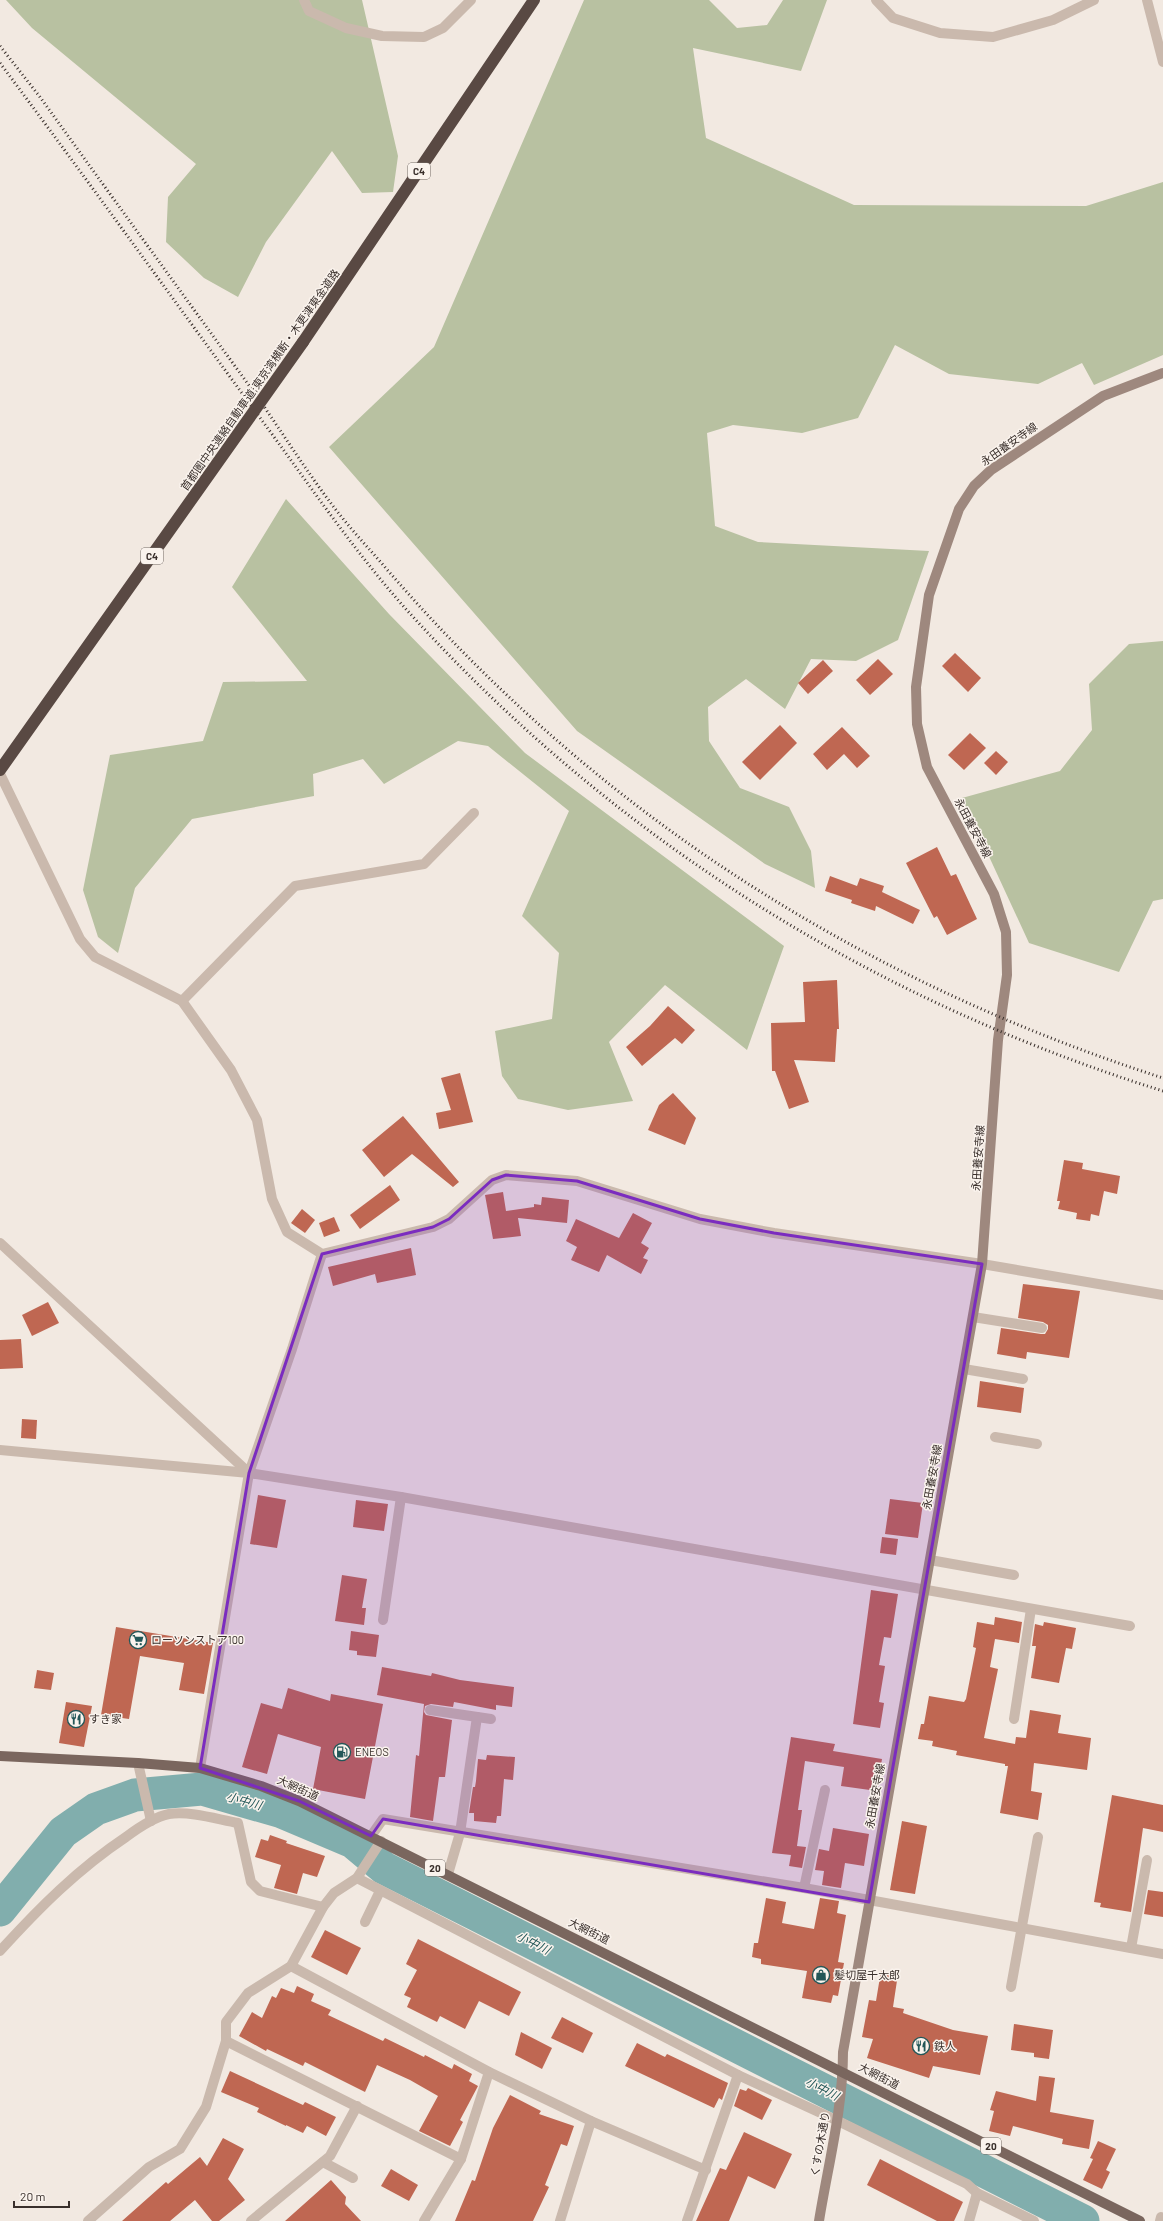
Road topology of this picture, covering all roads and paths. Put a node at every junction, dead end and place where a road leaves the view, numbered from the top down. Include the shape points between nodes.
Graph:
1 (304, 0) edge
2 (471, 0) edge
3 (534, 0) edge
4 (876, 0) edge
5 (1094, 0) edge
6 (1147, 0) edge
7 (1163, 62) edge
8 (1163, 373) edge
9 (0, 770) edge
10 (0, 774) edge
11 (474, 813) dead end
12 (182, 1001) junction
13 (0, 1243) edge
14 (322, 1254) junction
15 (982, 1264) junction
16 (1163, 1295) edge
17 (973, 1317) junction
18 (1042, 1328) dead end
19 (964, 1369) junction
20 (1023, 1379) dead end
21 (995, 1437) dead end
22 (1037, 1444) dead end
23 (0, 1450) edge
24 (249, 1473) junction
25 (401, 1497) junction
26 (930, 1560) junction
27 (1014, 1575) dead end
28 (924, 1591) junction
29 (1031, 1609) junction
30 (383, 1620) dead end
31 (1130, 1626) dead end
32 (430, 1710) dead end
33 (477, 1717) junction
34 (491, 1719) dead end
35 (1014, 1719) dead end
36 (0, 1756) edge
37 (138, 1762) junction
38 (200, 1768) junction
39 (825, 1790) dead end
40 (151, 1821) junction
41 (460, 1832) junction
42 (370, 1836) junction
43 (1038, 1836) dead end
44 (381, 1841) junction
45 (1147, 1860) dead end
46 (448, 1874) junction
47 (357, 1878) junction
48 (804, 1888) junction
49 (380, 1890) junction
50 (869, 1902) junction
51 (323, 1906) junction
52 (365, 1922) dead end
53 (1021, 1928) junction
54 (1131, 1948) junction
55 (0, 1951) edge
56 (1163, 1954) edge
57 (291, 1966) junction
58 (1011, 1987) dead end
59 (226, 2041) junction
60 (843, 2071) junction
61 (489, 2072) junction
62 (738, 2075) junction
63 (357, 2106) junction
64 (836, 2120) junction
65 (591, 2121) junction
66 (461, 2159) junction
67 (323, 2162) junction
68 (706, 2170) junction
69 (354, 2178) dead end
70 (977, 2193) junction
71 (88, 2221) edge
72 (251, 2221) edge
73 (424, 2221) edge
74 (560, 2221) edge
75 (687, 2221) edge
76 (818, 2221) edge
77 (969, 2221) edge
78 (1034, 2221) edge
79 (1140, 2221) edge

1 - 2 street via 309,11 346,28 382,36 424,37 443,28
3 - 9 highway, 首都圏中央連絡自動車道;東京湾横断・木更津東金道路 / C4, bridge via 303,342
4 - 5 street via 893,18 940,33 993,37 1053,20
6 - 7 street
8 - 15 street, 永田養安寺線 via 1103,396 991,470 974,486 960,508 930,595 916,687 917,724 927,767 994,894 1006,932 1007,975 998,1040
10 - 12 street via 80,939 95,957
11 - 12 street via 424,864 295,886
12 - 14 street via 231,1070 257,1120 272,1199 287,1232
13 - 24 street
14 - 15 street via 433,1227 449,1219 492,1180 506,1175 577,1181 700,1219 774,1234
14 - 24 street
15 - 16 street
15 - 17 street, 永田養安寺線
17 - 18 street
17 - 19 street, 永田養安寺線
19 - 20 street
19 - 26 street, 永田養安寺線
21 - 22 street
23 - 24 street
24 - 25 street
24 - 38 street
25 - 28 street
25 - 30 street
26 - 27 street
26 - 28 street, 永田養安寺線
28 - 29 street
28 - 50 street, 永田養安寺線
29 - 31 street
29 - 35 street
32 - 33 street
33 - 34 street
33 - 41 street
36 - 37 main road, 大網街道 / 20
37 - 38 main road, 大網街道 / 20
37 - 40 street
38 - 42 main road, 大網街道 / 20 via 261,1786 299,1801
39 - 48 street
40 - 51 street via 167,1814 180,1813 238,1823 251,1882 255,1888
40 - 55 street via 93,1859 37,1910
41 - 42 street via 383,1819
41 - 46 street
41 - 48 street
42 - 44 main road, 大網街道 / 20
43 - 53 street
44 - 46 main road, 大網街道 / 20
44 - 47 street
45 - 54 street
46 - 60 main road, 大網街道 / 20
47 - 49 street
47 - 51 street via 334,1893
48 - 50 street
49 - 52 street
49 - 62 street
50 - 53 street
50 - 60 street, 永田養安寺線 via 843,2052
51 - 57 street
53 - 54 street
53 - 58 street
54 - 56 street
57 - 59 street via 248,1993 226,2022
57 - 61 street
59 - 63 street
59 - 71 street via 206,2107 180,2149 149,2167
60 - 64 street, くすの木通り
60 - 79 main road, 大網街道 / 20
61 - 65 street
61 - 66 street
62 - 64 street
62 - 68 street
63 - 66 street
63 - 67 street via 330,2156
64 - 70 street via 967,2184
64 - 76 street, くすの木通り
65 - 68 street
65 - 74 street
66 - 73 street
67 - 69 street
67 - 72 street
68 - 75 street
70 - 77 street
70 - 78 street

